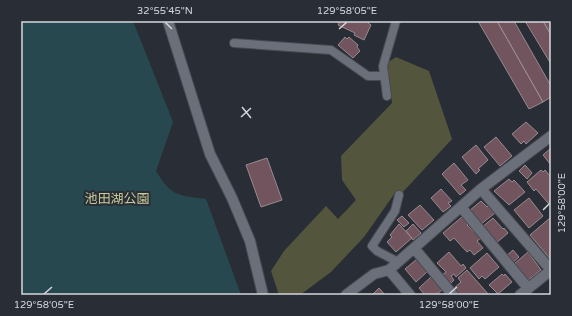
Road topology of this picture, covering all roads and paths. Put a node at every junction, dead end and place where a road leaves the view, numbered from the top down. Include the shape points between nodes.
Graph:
1 (168, 21) edge
2 (396, 21) edge
3 (234, 43) dead end
4 (384, 76) junction
5 (387, 96) dead end
6 (551, 136) edge
7 (481, 190) junction
8 (399, 195) dead end
9 (461, 207) junction
10 (414, 248) junction
11 (398, 262) junction
12 (389, 270) junction
13 (551, 270) edge
14 (524, 292) edge
15 (263, 295) edge
16 (346, 295) edge
17 (410, 295) edge
18 (454, 295) edge

1 - 15 street via 210,154 250,241
2 - 4 lane via 383,66
3 - 4 lane via 332,50 368,76
4 - 5 lane
6 - 7 street
7 - 9 street
7 - 13 street
8 - 11 lane via 395,211 372,246
9 - 10 street
9 - 14 street
10 - 11 street
10 - 18 street
11 - 12 street
12 - 16 street via 374,274
12 - 17 street
13 - 14 street

